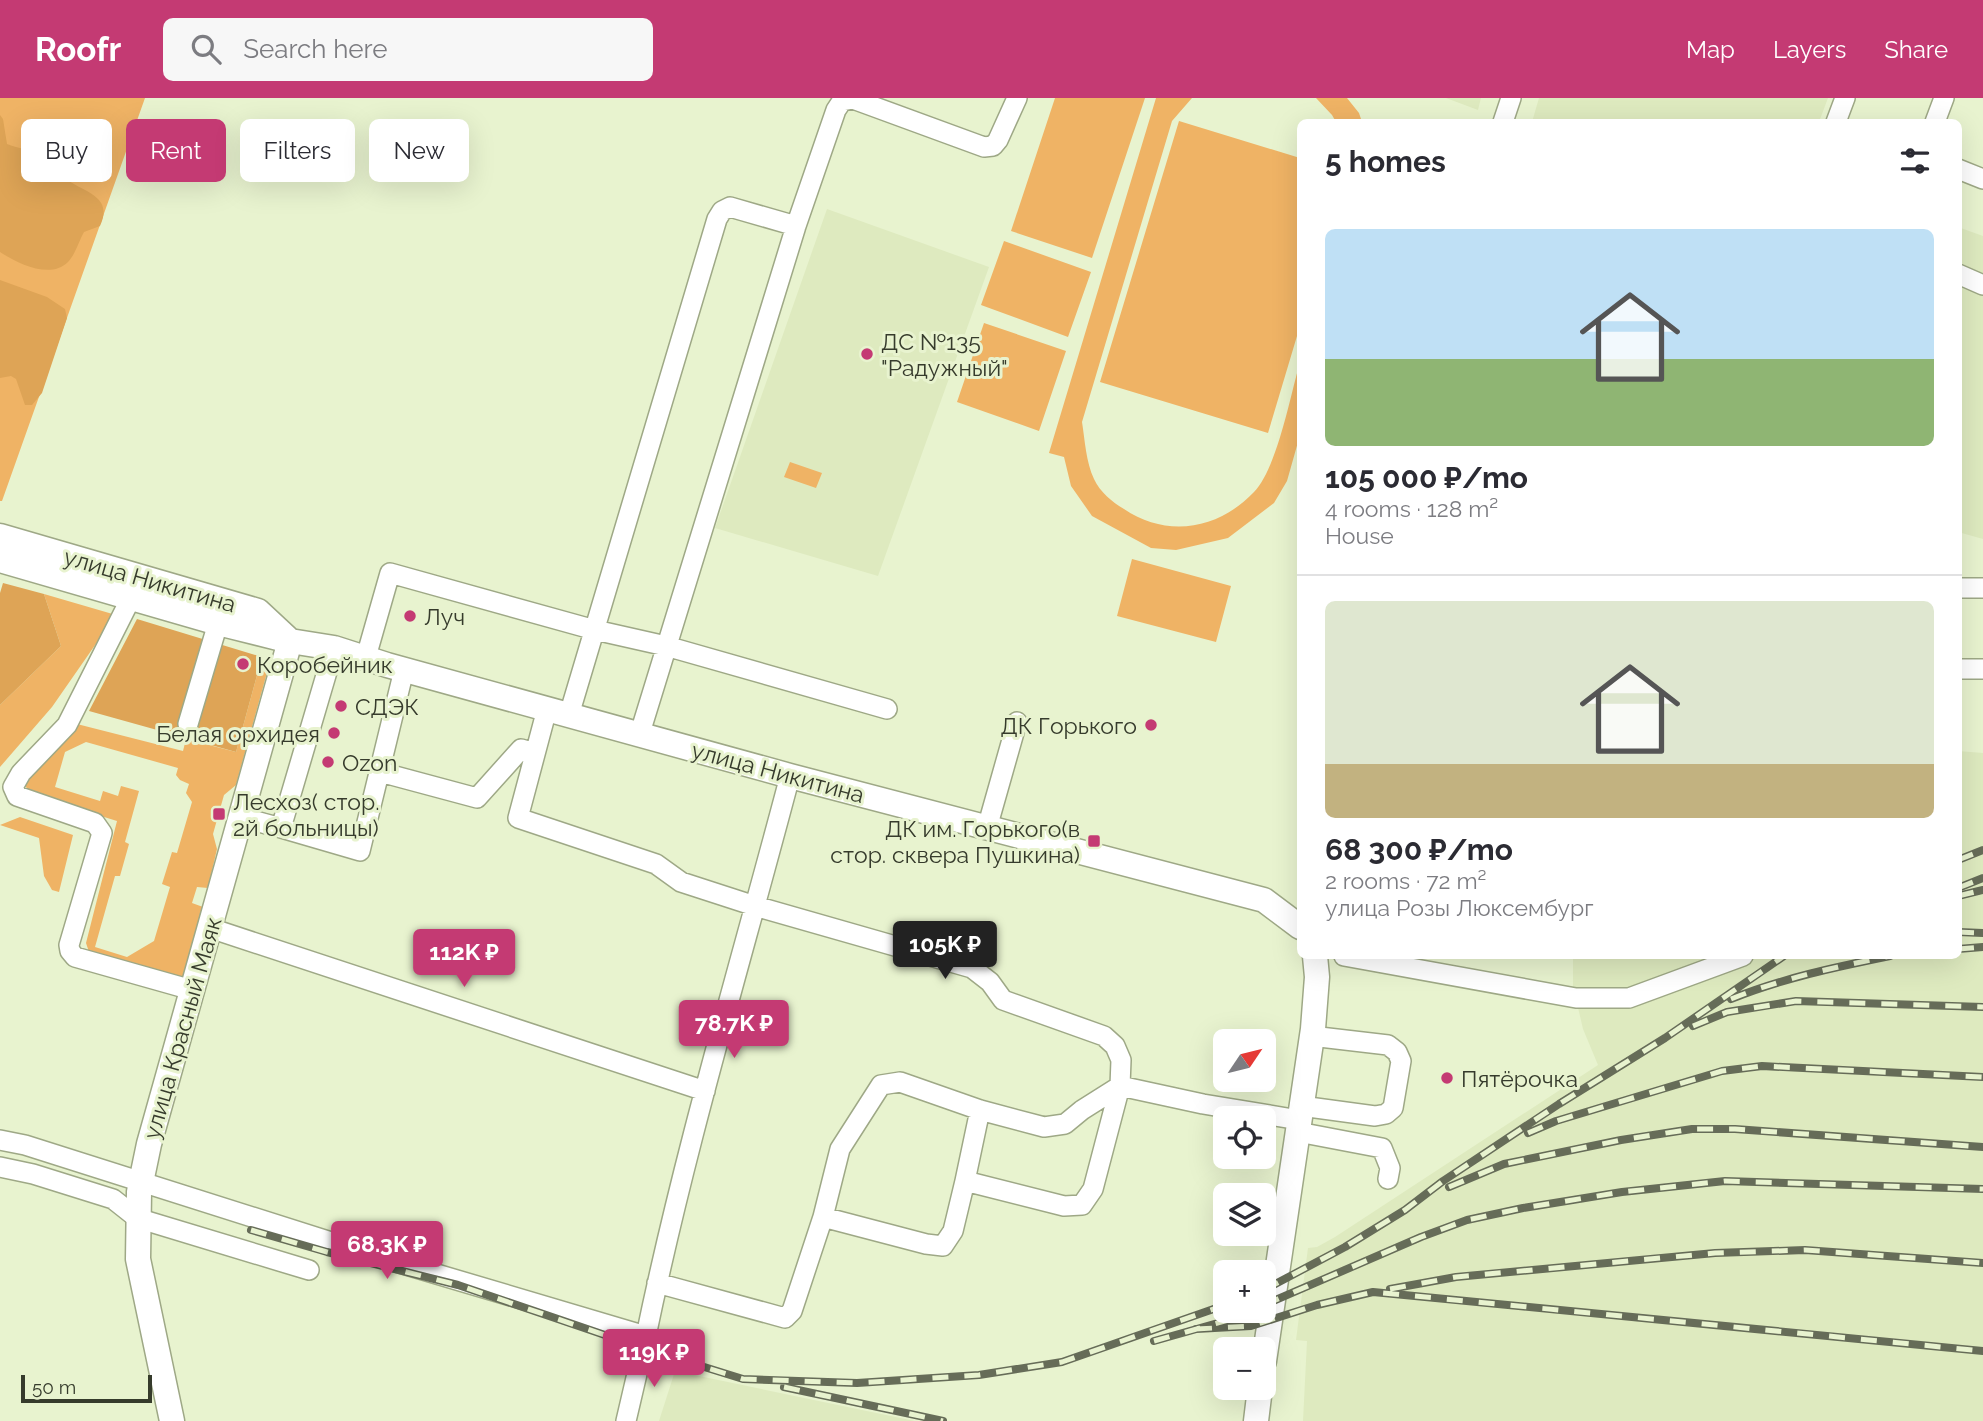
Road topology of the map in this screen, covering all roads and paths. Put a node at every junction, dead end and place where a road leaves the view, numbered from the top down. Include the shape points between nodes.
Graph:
1 (1017, 98) edge
2 (1511, 98) edge
3 (1845, 98) edge
4 (1944, 98) edge
5 (1504, 119) edge
6 (1837, 119) edge
7 (1936, 119) edge
8 (1962, 171) edge
9 (1983, 179) edge
10 (796, 226) junction
11 (1962, 276) edge
12 (1983, 285) edge
13 (0, 536) edge
14 (0, 560) edge
15 (1962, 588) edge
16 (1983, 588) edge
17 (131, 598) junction
18 (218, 623) junction
19 (595, 630) junction
20 (290, 641) junction
21 (666, 646) junction
22 (334, 648) junction
23 (366, 657) junction
24 (1962, 669) edge
25 (404, 670) junction
26 (1983, 670) edge
27 (887, 709) dead end
28 (74, 711) junction
29 (558, 712) junction
30 (93, 718) dead end
31 (1017, 722) dead end
32 (188, 724) dead end
33 (640, 733) junction
34 (535, 753) junction
35 (380, 772) junction
36 (790, 776) junction
37 (242, 817) junction
38 (281, 828) junction
39 (987, 828) junction
40 (755, 906) junction
41 (1297, 924) edge
42 (210, 928) junction
43 (1362, 959) edge
44 (1735, 959) edge
45 (1316, 966) edge
46 (192, 990) junction
47 (1311, 1036) junction
48 (1120, 1086) junction
49 (705, 1091) junction
50 (980, 1110) junction
51 (1299, 1119) junction
52 (0, 1140) edge
53 (0, 1167) edge
54 (1388, 1179) dead end
55 (965, 1181) junction
56 (141, 1182) junction
57 (823, 1217) junction
58 (137, 1218) junction
59 (309, 1270) dead end
60 (657, 1283) junction
61 (1268, 1337) edge
62 (645, 1342) junction
63 (1259, 1400) edge
64 (172, 1421) edge
65 (626, 1421) edge
66 (1256, 1421) edge

1 - 10 street via 998,140 984,147 853,99 842,101
2 - 5 street
3 - 6 street
4 - 7 street
8 - 9 street
10 - 19 street via 730,207 717,219
10 - 21 street
11 - 12 street
13 - 20 main road, улица Никитина via 258,611
14 - 17 main road, улица Никитина
15 - 16 street
17 - 18 main road, улица Никитина
17 - 28 street
18 - 20 main road, улица Никитина
18 - 32 street
19 - 21 street
19 - 23 street via 390,573
19 - 29 street
20 - 22 main road, улица Никитина
20 - 37 main road, улица Красный Маяк
21 - 27 street
21 - 33 street
22 - 23 main road, улица Никитина
22 - 38 street
23 - 25 main road, улица Никитина
24 - 26 street
25 - 29 main road, улица Никитина
25 - 35 street
28 - 30 street
28 - 46 street via 13,787 17,796 100,827 102,834 70,951 75,957
29 - 33 main road, улица Никитина
29 - 34 street
31 - 39 street
33 - 36 main road, улица Никитина
34 - 35 street via 521,749 477,798
34 - 40 street via 518,818 656,864 681,882
35 - 38 street via 360,851
36 - 39 main road, улица Никитина
36 - 40 street
37 - 38 street
37 - 42 main road, улица Красный Маяк
39 - 41 main road, улица Никитина via 1264,900
40 - 48 street via 972,968 1003,1000 1104,1036 1121,1060
40 - 49 street
42 - 46 main road, улица Красный Маяк
42 - 49 street
43 - 44 street via 1576,998 1629,998
45 - 47 main road
46 - 56 main road, улица Красный Маяк
47 - 51 main road
47 - 51 street via 1388,1045 1401,1061 1393,1108 1386,1114
48 - 50 street via 1065,1124 1044,1128
48 - 51 street
48 - 55 street via 1093,1189 1082,1205 1064,1206
49 - 60 street
50 - 55 street
50 - 57 street via 900,1082 881,1085 840,1149
51 - 54 street via 1382,1148 1390,1167
51 - 61 main road
52 - 56 street
53 - 58 street via 113,1199
55 - 57 street via 953,1231 943,1246
56 - 58 main road, улица Красный Маяк
56 - 62 street
57 - 60 street via 792,1311 785,1318
58 - 59 street
58 - 64 main road, улица Красный Маяк via 138,1259
60 - 62 street
62 - 65 street
63 - 66 main road

